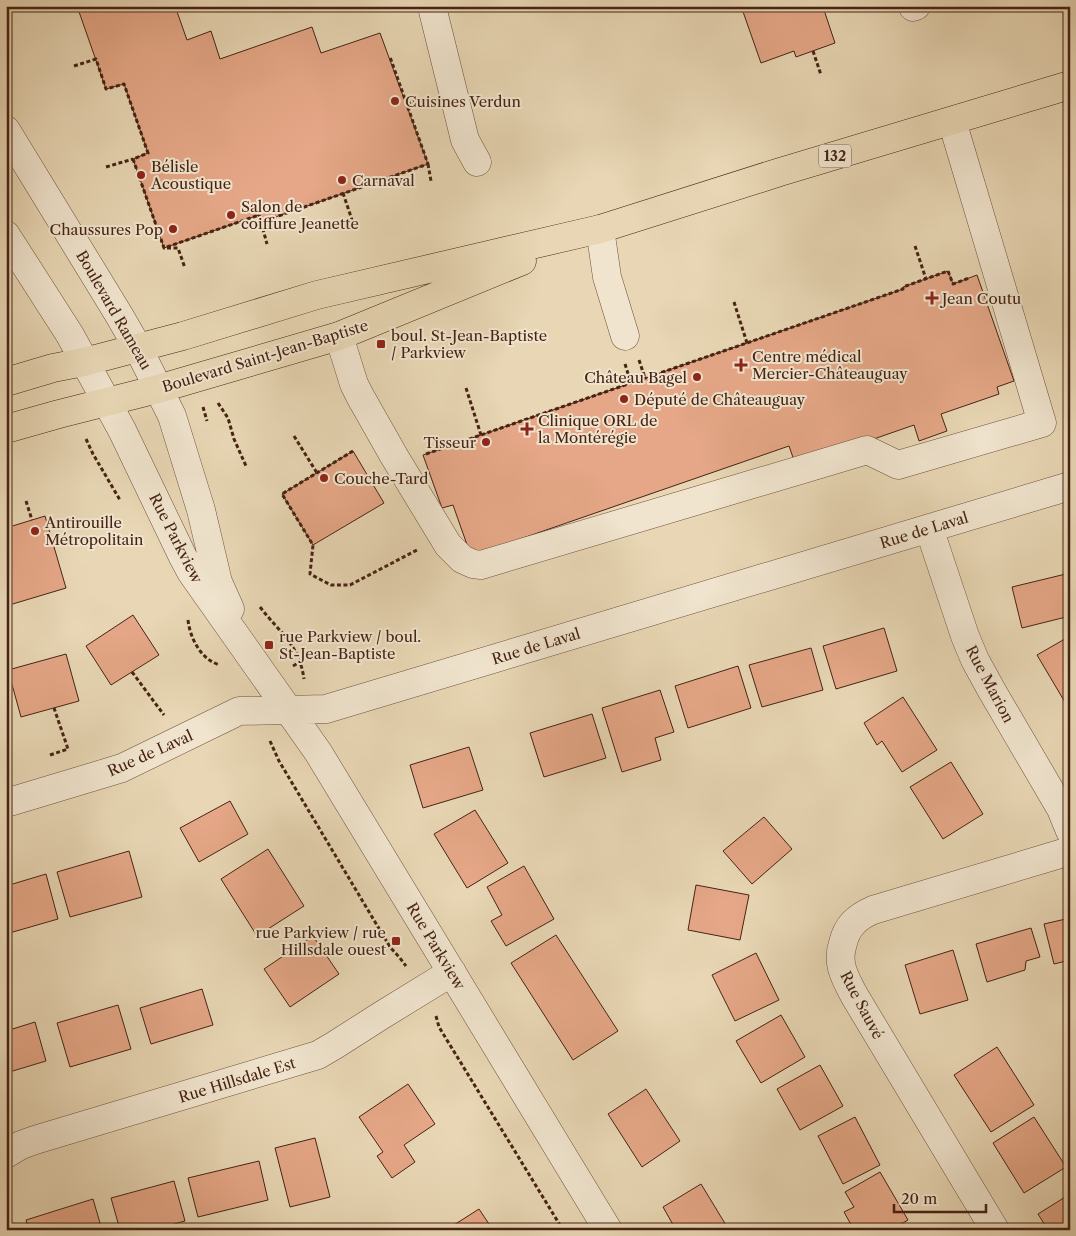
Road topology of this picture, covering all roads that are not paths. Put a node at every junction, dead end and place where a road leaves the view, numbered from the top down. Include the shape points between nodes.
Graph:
1 (433, 11) dead end
2 (1070, 85) edge
3 (952, 121) junction
4 (6, 130) edge
5 (477, 162) dead end
6 (600, 229) junction
7 (6, 234) edge
8 (339, 336) junction
9 (138, 348) junction
10 (629, 349) road end
11 (84, 362) junction
12 (6, 382) edge
13 (158, 390) junction
14 (107, 403) junction
15 (6, 429) edge
16 (1070, 486) edge
17 (929, 528) junction
18 (258, 667) junction
19 (288, 709) junction
20 (6, 803) edge
21 (1070, 831) edge
22 (1070, 851) edge
23 (452, 972) junction
24 (6, 1154) edge
25 (608, 1230) edge
26 (995, 1230) edge

1 - 5 street via 465,140
2 - 3 highway, Boulevard Saint-Jean-Baptiste / 132
3 - 6 highway, Boulevard Saint-Jean-Baptiste / 132
3 - 8 street via 1042,423 898,465 867,450 481,565 462,560 448,545 357,390
4 - 9 street, Boulevard Rameau
6 - 8 highway, Boulevard Saint-Jean-Baptiste
6 - 9 highway, Boulevard Saint-Jean-Baptiste via 317,295
6 - 10 street via 607,277
7 - 11 street
8 - 13 highway, Boulevard Saint-Jean-Baptiste
9 - 11 highway, Boulevard Saint-Jean-Baptiste
9 - 13 street, Boulevard Rameau
11 - 12 highway, Boulevard Saint-Jean-Baptiste
11 - 14 street
13 - 14 highway, Boulevard Saint-Jean-Baptiste
13 - 18 street, Rue Parkview via 178,435 201,510 218,582
14 - 15 highway, Boulevard Saint-Jean-Baptiste
14 - 18 street, Rue Parkview via 191,572
16 - 17 street, Rue de Laval
17 - 19 street, Rue de Laval via 326,709
17 - 21 street, Rue Marion via 975,660 1061,809
18 - 19 street, Rue Parkview
19 - 20 street, Rue de Laval via 239,711 122,768
19 - 23 street, Rue Parkview via 318,752
22 - 26 street, Rue Sauvé via 873,910 851,924 842,948 840,962 854,995
23 - 24 street, Rue Hillsdale Est via 318,1055 35,1140
23 - 25 street, Rue Parkview

